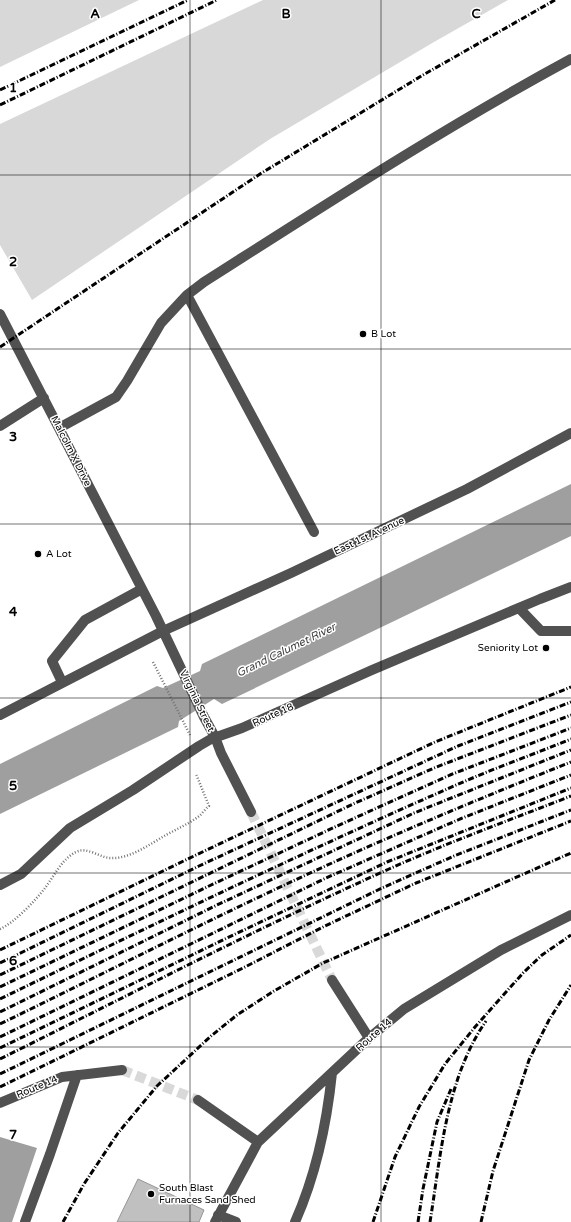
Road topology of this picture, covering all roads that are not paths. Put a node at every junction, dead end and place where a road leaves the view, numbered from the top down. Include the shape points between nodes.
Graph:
1 (571, 59) edge
2 (187, 295) junction
3 (0, 314) edge
4 (44, 398) junction
5 (0, 426) edge
6 (59, 428) junction
7 (571, 433) edge
8 (314, 532) dead end
9 (571, 587) edge
10 (142, 589) junction
11 (519, 608) junction
12 (163, 631) junction
13 (571, 631) edge
14 (62, 682) junction
15 (0, 715) edge
16 (215, 738) junction
17 (251, 812) tunnel mouth
18 (0, 885) edge
19 (571, 915) edge
20 (332, 980) tunnel mouth
21 (369, 1038) junction
22 (122, 1070) tunnel mouth
23 (332, 1073) junction
24 (77, 1075) junction
25 (198, 1100) tunnel mouth
26 (0, 1103) edge
27 (258, 1142) junction
28 (217, 1219) edge
29 (25, 1222) edge
30 (236, 1222) edge
31 (295, 1222) edge

1 - 2 street via 431,139
2 - 6 street via 161,323 116,397
2 - 8 street
3 - 4 street, Malcolm X Drive
4 - 5 street
4 - 6 street, Malcolm X Drive
6 - 10 street, Malcolm X Drive
7 - 12 street, East 1st Avenue via 467,489
9 - 11 street, Route 18
10 - 12 street, Virginia Street
10 - 14 street via 85,620 52,661
11 - 13 street via 541,631
11 - 16 street, Route 18
12 - 14 street, East 1st Avenue
12 - 16 street, Virginia Street
14 - 15 street, East 1st Avenue
16 - 17 street, Virginia Street
16 - 18 street, Route 18 via 70,828 21,874
19 - 21 street, Route 14 via 501,950 464,972 404,1009
20 - 21 street
21 - 23 street, Route 14
22 - 24 street, Route 14
23 - 27 street, Route 14
23 - 31 street via 321,1140 304,1201
24 - 26 street, Route 14 via 62,1077
24 - 29 street
25 - 27 street
27 - 28 street, Route 14
28 - 30 street

